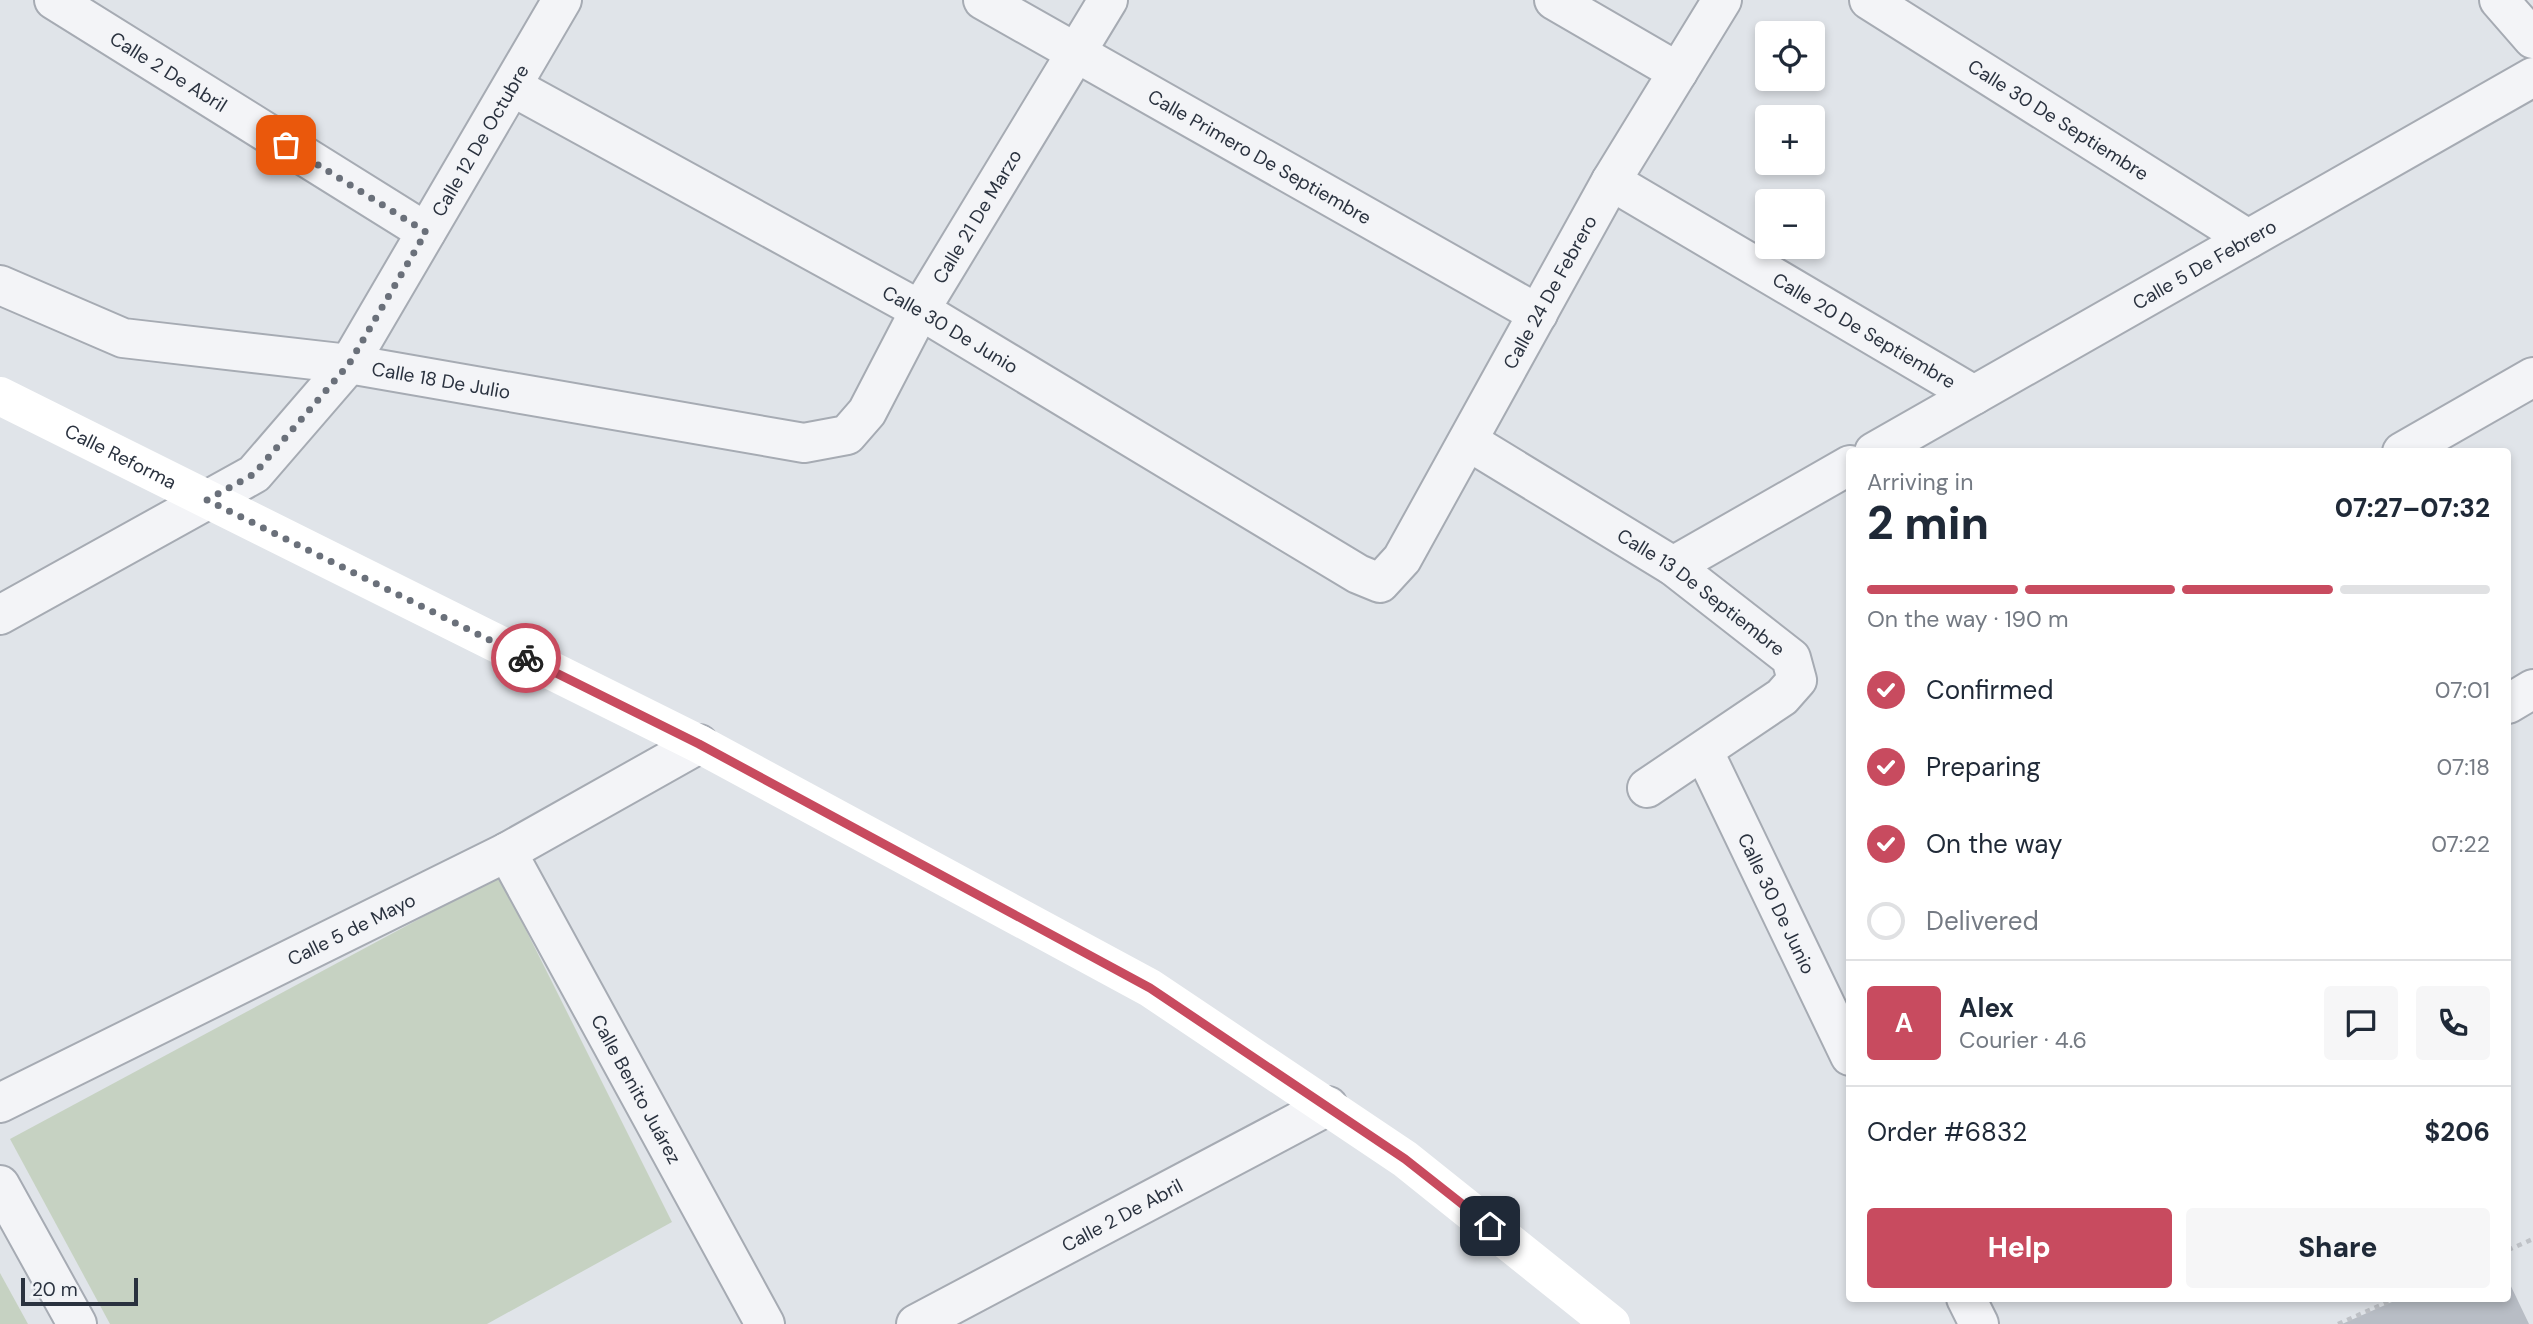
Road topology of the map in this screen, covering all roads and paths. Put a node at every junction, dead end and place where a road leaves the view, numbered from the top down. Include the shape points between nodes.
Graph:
1 (54, 0) edge
2 (562, 0) edge
3 (983, 0) edge
4 (1108, 0) edge
5 (1554, 0) edge
6 (1722, 0) edge
7 (1869, 0) edge
8 (2499, 0) edge
9 (2533, 39) edge
10 (1074, 53) junction
11 (1678, 72) junction
12 (2533, 77) edge
13 (513, 87) junction
14 (1611, 181) junction
15 (426, 232) junction
16 (2248, 239) junction
17 (0, 285) edge
18 (920, 310) junction
19 (1538, 314) junction
20 (349, 364) junction
21 (2533, 377) edge
22 (1974, 395) junction
23 (0, 396) edge
24 (847, 435) joint
25 (1468, 441) junction
26 (1881, 448) edge
27 (2409, 448) edge
28 (1846, 467) edge
29 (207, 500) junction
30 (1673, 566) junction
31 (1380, 583) joint
32 (0, 615) edge
33 (2533, 689) edge
34 (2511, 702) edge
35 (699, 744) junction
36 (1704, 752) junction
37 (1647, 788) dead end
38 (507, 852) junction
39 (1846, 1048) edge
40 (0, 1103) edge
41 (1328, 1106) junction
42 (0, 1185) edge
43 (2533, 1240) edge
44 (2511, 1249) edge
45 (1968, 1302) edge
46 (2388, 1302) edge
47 (77, 1324) edge
48 (765, 1324) edge
49 (916, 1324) edge
50 (1611, 1324) edge
51 (1979, 1324) edge
52 (2338, 1324) edge

1 - 15 street, Calle 2 De Abril
2 - 13 street, Calle 12 De Octubre
3 - 10 street, Calle Primero De Septiembre
4 - 10 street, Calle 21 De Marzo
5 - 11 street
6 - 11 street, Calle 24 De Febrero
7 - 16 street, Calle 30 De Septiembre
8 - 9 street
10 - 18 street, Calle 21 De Marzo
10 - 19 street, Calle Primero De Septiembre
11 - 14 street, Calle 24 De Febrero
12 - 16 street, Calle 5 De Febrero
13 - 15 street, Calle 12 De Octubre
13 - 18 street, Calle 30 De Junio
14 - 19 street, Calle 24 De Febrero
14 - 22 street, Calle 20 De Septiembre
15 - 20 street, Calle 12 De Octubre
16 - 22 street, Calle 5 De Febrero
17 - 20 street, Calle 18 De Julio via 123,338
18 - 24 street, Calle 21 De Marzo via 867,412
18 - 31 street, Calle 30 De Junio
19 - 25 street, Calle 24 De Febrero
20 - 24 street, Calle 18 De Julio via 804,443
20 - 29 street, Calle 12 De Octubre via 254,474
21 - 27 street
22 - 26 street, Calle 5 De Febrero
23 - 29 main road, Calle Reforma
25 - 30 street, Calle 13 De Septiembre
25 - 31 street, Calle 24 De Febrero via 1402,559
28 - 30 street
29 - 32 street, Calle 12 De Octubre
29 - 35 main road, Calle Reforma
30 - 36 street, Calle 13 De Septiembre via 1791,658 1797,680 1782,697
33 - 34 street
35 - 38 street, Calle 5 de Mayo
35 - 41 main road, Calle Reforma via 1150,988
36 - 37 street, Calle 13 De Septiembre
36 - 39 street, Calle 30 De Junio
38 - 40 street, Calle 5 de Mayo
38 - 48 street, Calle Benito Juárez
41 - 49 street, Calle 2 De Abril
41 - 50 main road, Calle Reforma via 1405,1159
42 - 47 street
43 - 44 path
45 - 51 street
46 - 52 path

